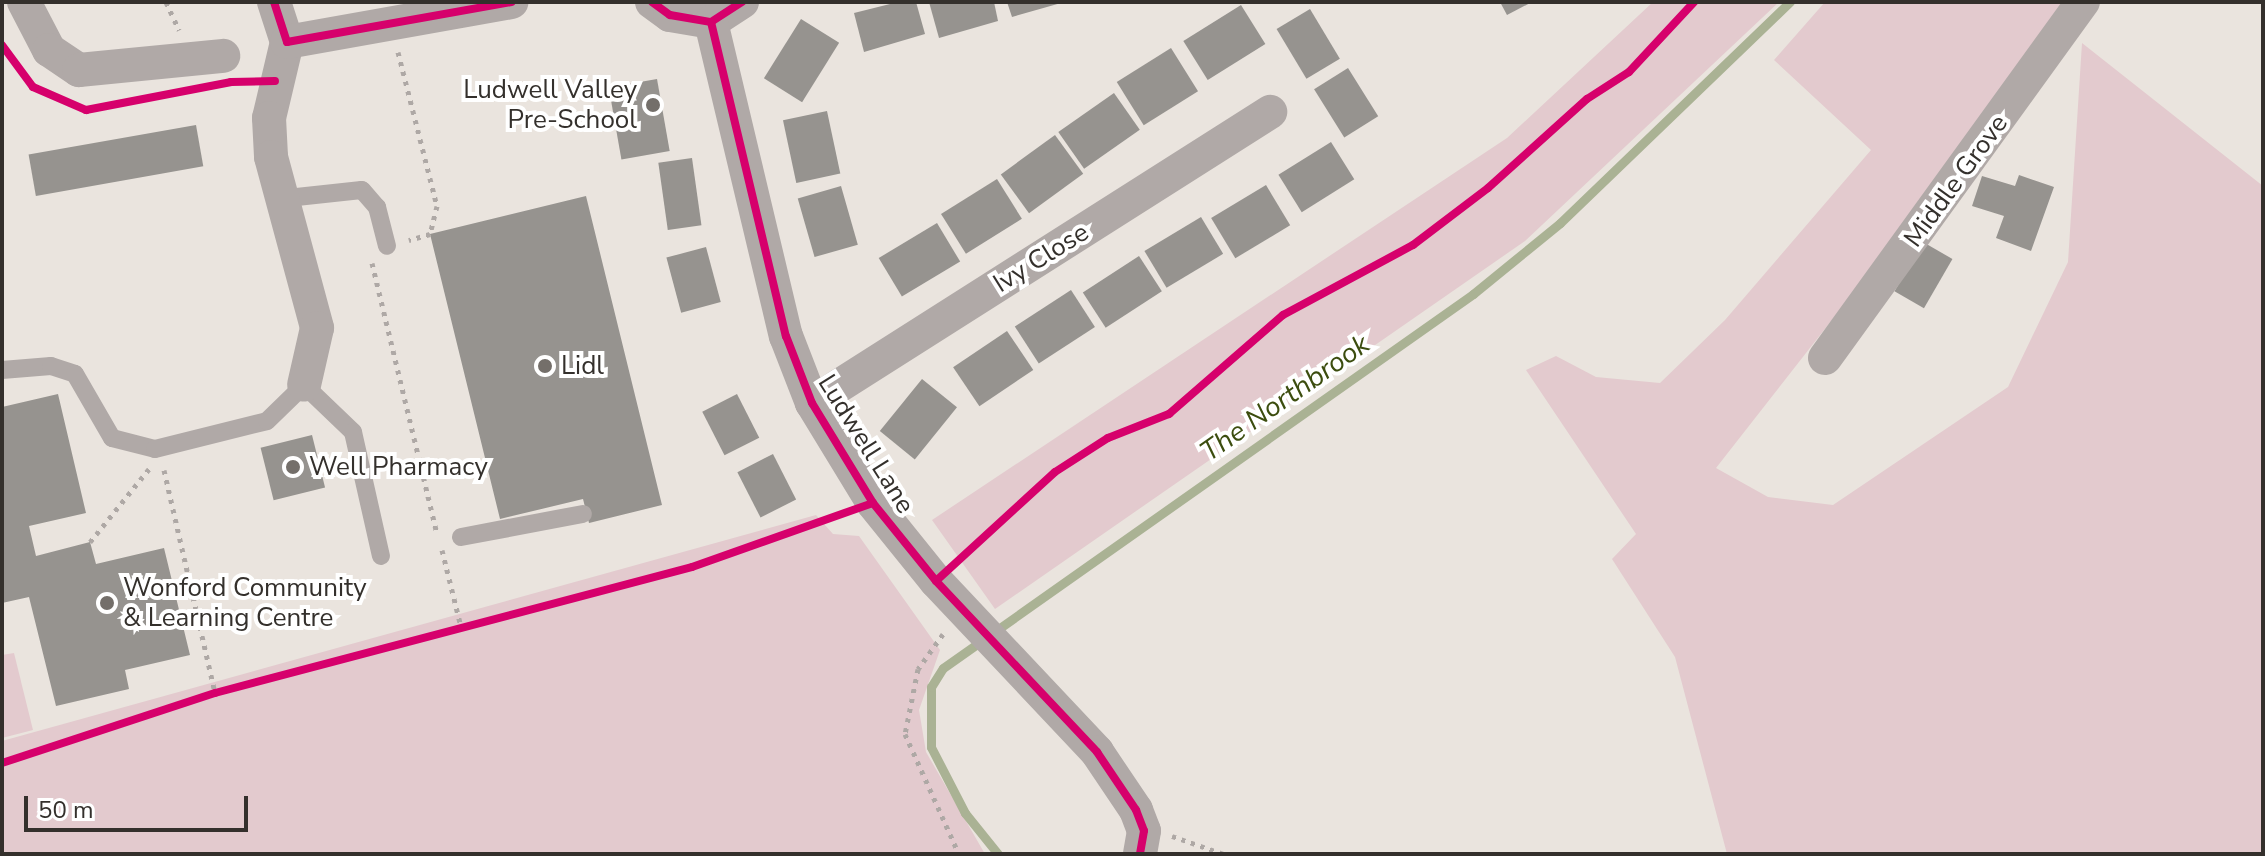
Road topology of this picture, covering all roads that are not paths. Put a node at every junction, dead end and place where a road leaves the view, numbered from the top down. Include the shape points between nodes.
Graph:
1 (24, 2) edge
2 (274, 2) edge
3 (511, 2) edge
4 (652, 2) edge
5 (742, 2) edge
6 (2083, 2) edge
7 (711, 22) junction
8 (287, 42) junction
9 (223, 56) dead end
10 (1270, 112) dead end
11 (278, 199) junction
12 (387, 246) road end
13 (1825, 358) dead end
14 (2, 370) edge
15 (304, 385) junction
16 (812, 403) junction
17 (583, 514) dead end
18 (461, 537) dead end
19 (381, 556) dead end
20 (1142, 843) edge

1 - 9 street via 49,50 79,70
2 - 8 street
3 - 8 street
4 - 7 street via 670,15
5 - 7 street
6 - 13 street, Middle Grove
7 - 16 street, Ludwell Lane via 786,336
8 - 11 street via 269,118
10 - 16 street, Ivy Close
11 - 12 lane via 362,190 377,207
11 - 15 street via 317,328
14 - 15 lane via 51,366 75,374 112,438 158,449 267,421
15 - 19 lane via 353,432
16 - 20 street, Ludwell Lane via 873,503 999,656 1097,752
17 - 18 lane

